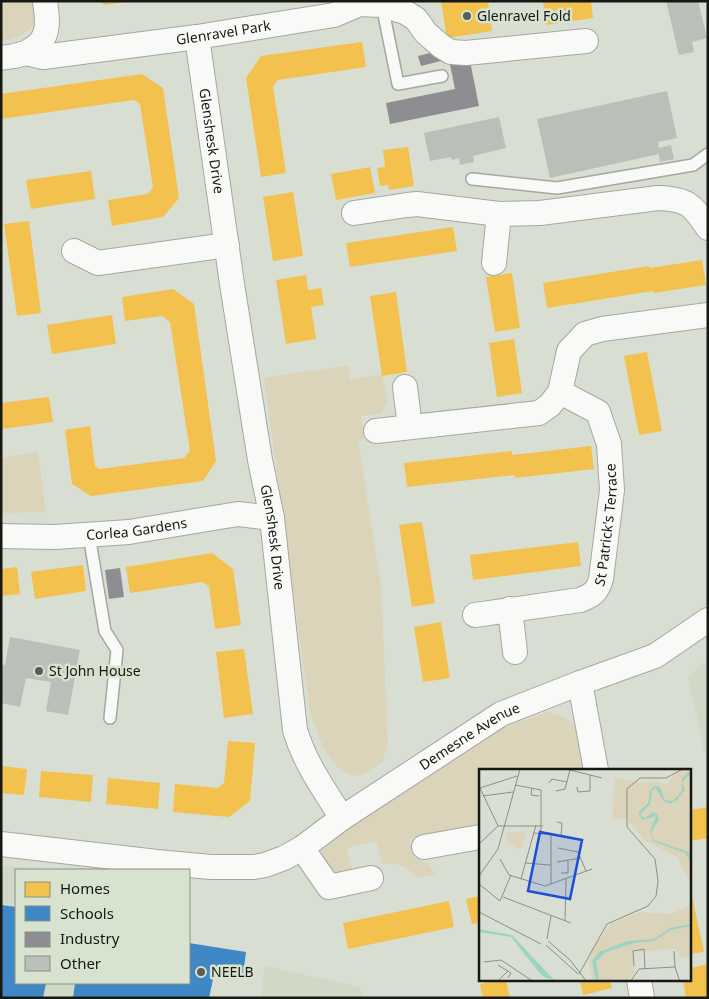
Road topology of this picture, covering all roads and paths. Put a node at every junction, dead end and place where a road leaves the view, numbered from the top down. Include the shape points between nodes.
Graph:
1 (45, 1) edge
2 (358, 3) edge
3 (382, 5) junction
4 (47, 29) junction
5 (198, 37) junction
6 (586, 41) dead end
7 (82, 52) junction
8 (26, 53) junction
9 (1, 58) edge
10 (442, 76) dead end
11 (708, 154) edge
12 (472, 179) dead end
13 (354, 213) dead end
14 (499, 214) junction
15 (708, 228) edge
16 (227, 245) junction
17 (74, 251) dead end
18 (494, 263) dead end
19 (708, 315) edge
20 (405, 387) dead end
21 (560, 392) junction
22 (410, 427) junction
23 (376, 431) dead end
24 (272, 518) junction
25 (89, 535) junction
26 (1, 536) edge
27 (510, 609) junction
28 (475, 614) dead end
29 (708, 620) edge
30 (515, 652) dead end
31 (580, 683) junction
32 (110, 718) dead end
33 (596, 769) edge
34 (342, 818) junction
35 (479, 837) edge
36 (1, 844) edge
37 (302, 848) junction
38 (438, 852) dead end
39 (371, 878) dead end
40 (639, 982) edge
41 (642, 998) edge

1 - 4 street
2 - 3 street
2 - 5 street, Glenravel Park via 334,15
3 - 6 street via 416,19 434,41 451,52
3 - 10 lane via 398,84
4 - 7 street
4 - 8 street via 40,43
5 - 7 street, Glenravel Park
5 - 16 street, Glenshesk Drive
7 - 8 street, Glenravel Park via 43,57
8 - 9 street, Glenravel Park
11 - 12 lane via 693,165 557,188
13 - 14 street via 417,204
14 - 15 street via 540,213 658,198 678,200 693,208
14 - 18 street
16 - 17 street via 98,263
16 - 24 street, Glenshesk Drive
19 - 21 street via 585,334 570,351
20 - 22 street
21 - 22 street via 539,413
21 - 27 street, St Patrick's Terrace via 598,412 609,444 612,490 602,579 598,589 580,600
22 - 23 street
24 - 25 street, Corlea Gardens via 238,514
24 - 34 street, Glenshesk Drive via 295,730 305,759
25 - 26 street, Corlea Gardens
25 - 32 lane via 105,631 117,650
27 - 28 street, St Patrick's Terrace
27 - 30 street
29 - 31 street, Demesne Avenue via 655,656
31 - 33 street
31 - 34 street, Demesne Avenue via 501,714
34 - 37 street, Demesne Avenue
35 - 38 street
36 - 37 street, Demesne Avenue via 212,867 260,866
37 - 39 street via 329,887
40 - 41 street

